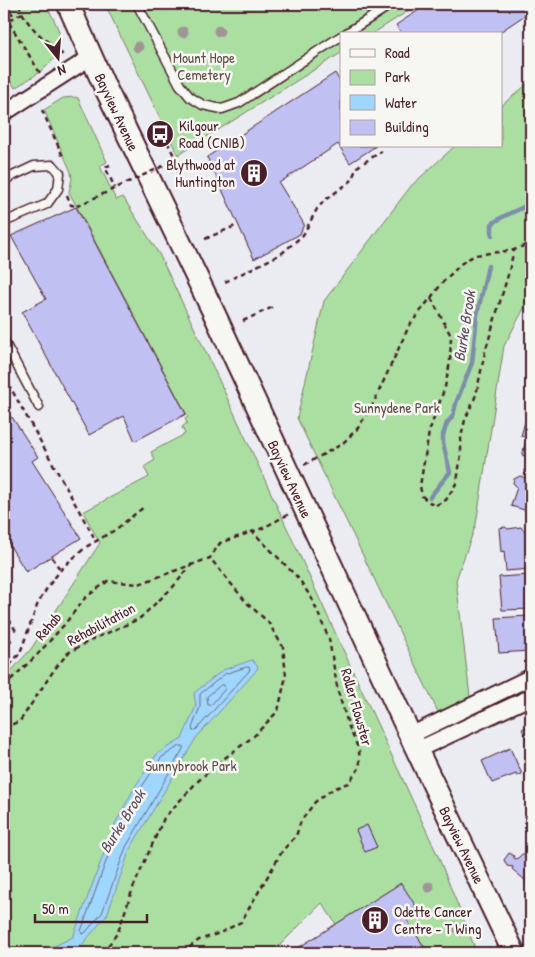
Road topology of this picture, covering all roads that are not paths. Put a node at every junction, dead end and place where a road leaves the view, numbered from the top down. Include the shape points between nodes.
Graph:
1 (68, 4) edge
2 (137, 4) edge
3 (392, 4) edge
4 (348, 32) edge
5 (340, 37) edge
6 (91, 57) junction
7 (4, 113) edge
8 (4, 180) edge
9 (4, 222) edge
10 (4, 341) edge
11 (39, 407) dead end
12 (531, 677) edge
13 (531, 697) edge
14 (486, 698) junction
15 (494, 714) junction
16 (414, 742) junction
17 (514, 953) edge

1 - 6 main road, Bayview Avenue
2 - 5 lane via 190,97 203,105 222,109 239,103
3 - 4 lane
6 - 7 street
6 - 16 main road, Bayview Avenue
8 - 9 lane via 34,166 53,165 60,173 58,189 47,204
10 - 11 lane
12 - 14 street
13 - 15 street
14 - 15 street
14 - 16 street
15 - 16 street
16 - 17 main road, Bayview Avenue

